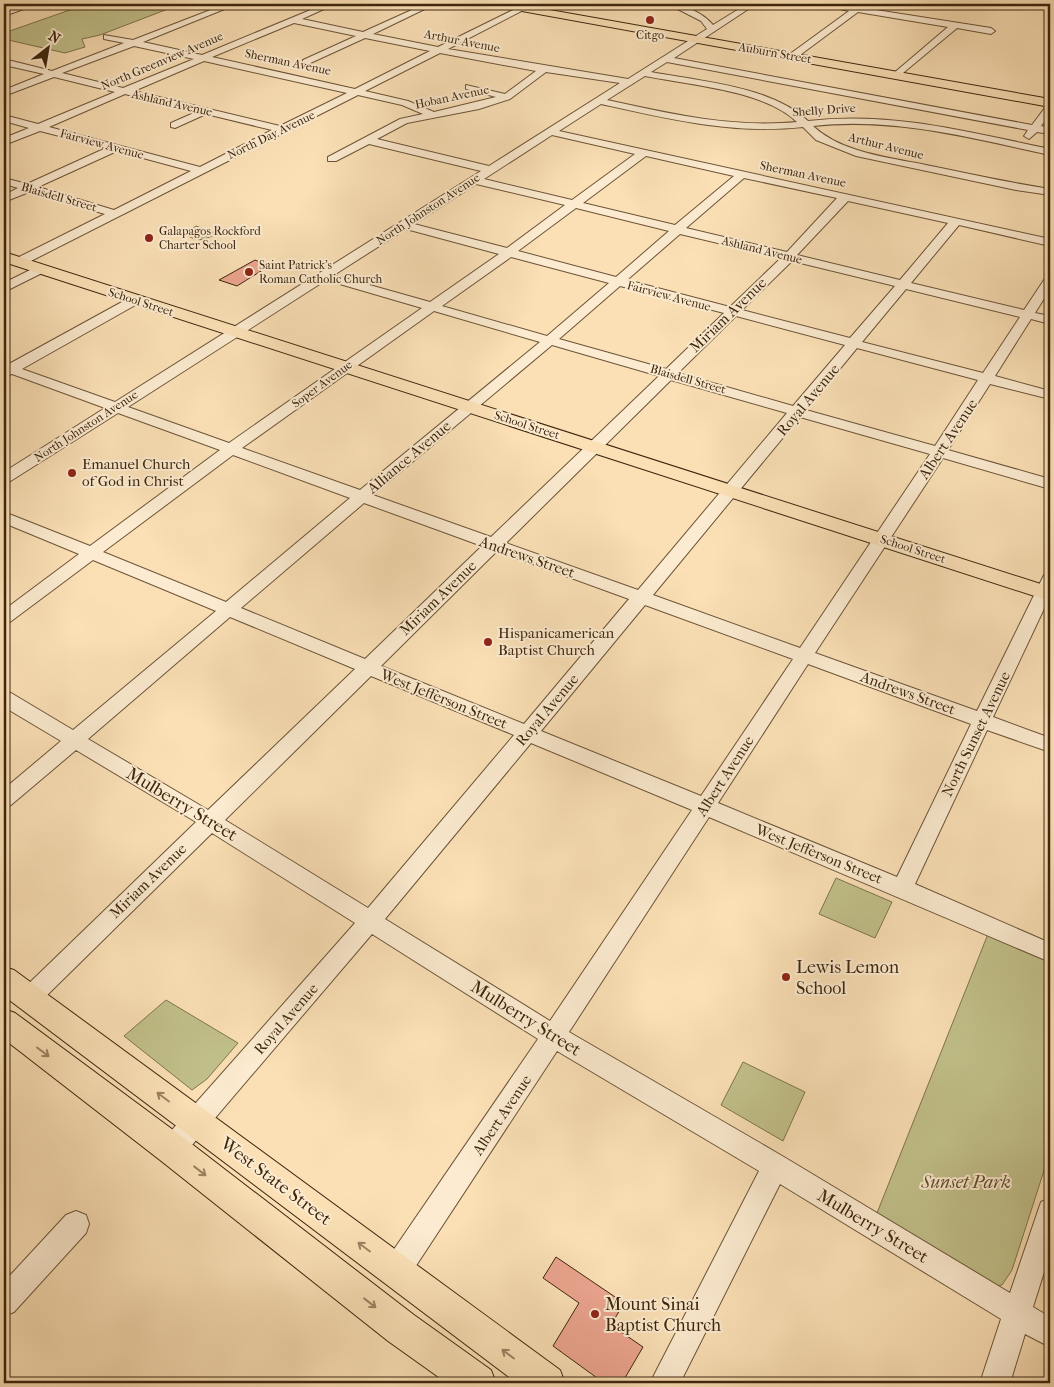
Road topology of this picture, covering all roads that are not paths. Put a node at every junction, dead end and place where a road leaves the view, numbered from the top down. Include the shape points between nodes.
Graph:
1 (34, 4) edge
2 (233, 4) edge
3 (331, 4) edge
4 (431, 4) edge
5 (500, 4) edge
6 (672, 4) edge
7 (752, 4) edge
8 (822, 4) edge
9 (527, 6) edge
10 (857, 9) junction
11 (4, 14) edge
12 (292, 20) junction
13 (955, 25) junction
14 (712, 29) junction
15 (991, 31) dead end
16 (363, 35) junction
17 (107, 37) dead end
18 (696, 39) junction
19 (134, 43) junction
20 (440, 50) junction
21 (794, 56) junction
22 (204, 58) junction
23 (667, 59) junction
24 (4, 62) edge
25 (306, 62) dead end
26 (547, 67) junction
27 (642, 73) junction
28 (52, 75) junction
29 (897, 75) junction
30 (629, 82) junction
31 (469, 87) dead end
32 (123, 92) junction
33 (357, 92) junction
34 (4, 93) edge
35 (507, 97) junction
36 (598, 101) junction
37 (1050, 103) edge
38 (1050, 107) edge
39 (205, 111) junction
40 (431, 114) junction
41 (4, 118) edge
42 (805, 123) junction
43 (175, 125) dead end
44 (38, 127) junction
45 (1035, 128) junction
46 (283, 130) junction
47 (1050, 131) edge
48 (551, 132) junction
49 (367, 140) junction
50 (4, 142) edge
51 (1020, 146) junction
52 (116, 148) junction
53 (1050, 152) edge
54 (643, 153) junction
55 (332, 159) dead end
56 (200, 170) junction
57 (490, 170) junction
58 (742, 174) junction
59 (474, 180) junction
60 (4, 181) edge
61 (28, 188) junction
62 (1050, 192) edge
63 (845, 197) junction
64 (4, 199) edge
65 (573, 205) junction
66 (114, 213) junction
67 (956, 221) junction
68 (404, 225) junction
69 (678, 230) junction
70 (1050, 242) edge
71 (508, 253) junction
72 (789, 257) junction
73 (11, 259) edge
74 (40, 269) junction
75 (325, 276) junction
76 (1050, 280) edge
77 (618, 282) junction
78 (904, 286) junction
79 (4, 288) edge
80 (135, 300) junction
81 (434, 306) junction
82 (730, 312) junction
83 (1028, 314) junction
84 (1050, 320) edge
85 (236, 332) junction
86 (550, 340) junction
87 (855, 344) junction
88 (345, 368) junction
89 (6, 370) edge
90 (669, 374) junction
91 (989, 379) junction
92 (1050, 395) edge
93 (469, 407) junction
94 (115, 408) junction
95 (799, 410) junction
96 (594, 447) junction
97 (231, 449) junction
98 (939, 450) junction
99 (4, 479) edge
100 (1050, 484) edge
101 (730, 490) junction
102 (361, 497) junction
103 (4, 517) edge
104 (883, 539) junction
105 (493, 546) junction
106 (94, 553) junction
107 (1048, 588) edge
108 (641, 597) junction
109 (228, 610) junction
110 (4, 618) edge
111 (804, 656) junction
112 (365, 668) junction
113 (4, 698) edge
114 (983, 720) junction
115 (527, 733) junction
116 (75, 741) junction
117 (1050, 745) edge
118 (4, 800) edge
119 (704, 807) junction
120 (210, 821) junction
121 (902, 888) junction
122 (370, 922) junction
123 (1050, 953) edge
124 (16, 988) edge
125 (4, 1022) edge
126 (554, 1036) junction
127 (196, 1122) junction
128 (172, 1149) junction
129 (775, 1166) junction
130 (1050, 1211) edge
131 (76, 1224) dead end
132 (396, 1271) junction
133 (4, 1302) edge
134 (1017, 1313) junction
135 (1050, 1333) edge
136 (478, 1383) edge
137 (547, 1383) edge
138 (665, 1383) edge
139 (995, 1383) edge

1 - 11 street
2 - 19 street
3 - 12 street, North Greenview Avenue
4 - 16 street
5 - 9 main road, Auburn Street
6 - 14 street via 704,19
7 - 14 street, North Johnston Avenue
8 - 10 street
9 - 18 main road, Auburn Street
9 - 20 street, North Day Avenue
10 - 13 street
10 - 21 street
12 - 16 street, Arthur Avenue
12 - 22 street, North Greenview Avenue
13 - 15 street
13 - 29 street
14 - 18 street, North Johnston Avenue
16 - 20 street, Arthur Avenue
16 - 25 street
17 - 19 street, Sherman Avenue
18 - 21 main road, Auburn Street
18 - 23 street, North Johnston Avenue
19 - 22 street, Sherman Avenue
19 - 28 street
20 - 26 street, Arthur Avenue via 486,60
20 - 33 street, North Day Avenue
21 - 29 main road, Auburn Street
22 - 32 street, North Greenview Avenue
22 - 33 street, Sherman Avenue
23 - 27 street, North Johnston Avenue
23 - 45 street
24 - 28 street, Ashland Avenue
26 - 30 street, Arthur Avenue
26 - 35 street, Hoban Avenue
27 - 30 street, North Johnston Avenue
27 - 42 street, Arthur Avenue via 759,97 784,108
28 - 32 street, Ashland Avenue
28 - 34 street
29 - 37 main road, Auburn Street
30 - 36 street, North Johnston Avenue
31 - 35 street
32 - 39 street, Ashland Avenue
32 - 44 street, North Greenview Avenue
33 - 40 street, Sherman Avenue via 405,103
33 - 46 street, North Day Avenue
35 - 40 street, Hoban Avenue via 479,106
36 - 42 street, Shelly Drive via 699,122 743,126 748,133 757,136 763,133 762,127
36 - 48 street, North Johnston Avenue
38 - 45 street
39 - 43 street
39 - 46 street, Ashland Avenue
40 - 49 street, Hoban Avenue via 404,121
41 - 44 street, Fairview Avenue
42 - 51 street, Shelly Drive via 844,119 904,124
42 - 62 street, Arthur Avenue via 820,138 860,154
44 - 50 street, North Greenview Avenue
44 - 52 street, Fairview Avenue
45 - 47 street
45 - 51 street
46 - 56 street, North Day Avenue
48 - 54 street, Sherman Avenue
48 - 57 street, North Johnston Avenue
49 - 55 street, Hoban Avenue
49 - 57 street
51 - 53 street, Shelly Drive
52 - 56 street, Fairview Avenue
52 - 61 street
54 - 58 street, Sherman Avenue
54 - 65 street, Soper Avenue
56 - 66 street, North Day Avenue
57 - 59 street, North Johnston Avenue
58 - 63 street, Sherman Avenue
58 - 69 street, Alliance Avenue
59 - 65 street, Ashland Avenue
59 - 68 street, North Johnston Avenue
60 - 61 street, Blaisdell Street
61 - 64 street
61 - 66 street, Blaisdell Street
63 - 67 street, Sherman Avenue
63 - 72 street, Miriam Avenue
65 - 69 street, Ashland Avenue
65 - 71 street, Soper Avenue
66 - 73 street, North Day Avenue
67 - 70 street, Sherman Avenue
67 - 78 street, Royal Avenue
68 - 71 street, Fairview Avenue
68 - 75 street, North Johnston Avenue
69 - 72 street, Ashland Avenue
69 - 77 street, Alliance Avenue
71 - 77 street, Fairview Avenue
71 - 81 street, Soper Avenue
72 - 78 street, Ashland Avenue
72 - 82 street, Miriam Avenue
73 - 74 main road, School Street
74 - 79 street
74 - 80 main road, School Street
75 - 81 street, Blaisdell Street
75 - 85 street, North Johnston Avenue
76 - 83 street, Albert Avenue
77 - 82 street, Fairview Avenue
77 - 86 street, Alliance Avenue
78 - 83 street, Ashland Avenue
78 - 87 street, Royal Avenue
80 - 85 main road, School Street
80 - 89 street
81 - 86 street, Blaisdell Street
81 - 88 street, Soper Avenue
82 - 87 street, Fairview Avenue
82 - 90 street, Miriam Avenue
83 - 84 street, Ashland Avenue
83 - 91 street, Albert Avenue
85 - 88 main road, School Street
85 - 94 street, North Johnston Avenue
86 - 90 street, Blaisdell Street
86 - 93 street, Alliance Avenue
87 - 91 street, Fairview Avenue
87 - 95 street, Royal Avenue
88 - 93 main road, School Street
88 - 97 street, Soper Avenue
89 - 94 street, Andrews Street
90 - 95 street, Blaisdell Street
90 - 96 street, Miriam Avenue
91 - 92 street, Fairview Avenue
91 - 98 street, Albert Avenue
93 - 96 main road, School Street
93 - 102 street, Alliance Avenue
94 - 97 street, Andrews Street
94 - 99 street, North Johnston Avenue
95 - 98 street, Blaisdell Street
95 - 101 street, Royal Avenue
96 - 101 main road, School Street
96 - 105 street, Miriam Avenue
97 - 102 street, Andrews Street
97 - 106 street, Soper Avenue
98 - 100 street, Blaisdell Street
98 - 104 street, Albert Avenue
101 - 104 main road, School Street
101 - 108 street, Royal Avenue
102 - 105 street, Andrews Street
102 - 109 street, Alliance Avenue
103 - 106 street, West Jefferson Street
104 - 107 main road, School Street
104 - 111 street, Albert Avenue
105 - 108 street, Andrews Street
105 - 112 street, Miriam Avenue
106 - 109 street, West Jefferson Street
106 - 110 street, Soper Avenue
107 - 114 street, North Sunset Avenue
108 - 111 street, Andrews Street
108 - 115 street, Royal Avenue
109 - 112 street, West Jefferson Street
109 - 116 street, Alliance Avenue
111 - 114 street, Andrews Street
111 - 119 street, Albert Avenue
112 - 115 street, West Jefferson Street
112 - 120 street, Miriam Avenue
113 - 116 street, Mulberry Street
114 - 117 street, Andrews Street
114 - 121 street, North Sunset Avenue
115 - 119 street, West Jefferson Street
115 - 122 street, Royal Avenue
116 - 118 street, Alliance Avenue
116 - 120 street, Mulberry Street
119 - 121 street, West Jefferson Street
119 - 126 street, Albert Avenue
120 - 122 street, Mulberry Street
120 - 124 street, Miriam Avenue
121 - 123 street, West Jefferson Street
122 - 126 street, Mulberry Street
122 - 127 street, Royal Avenue
127 -> 124 main road, West State Street
125 -> 128 main road
126 - 129 street, Mulberry Street
126 - 132 street, Albert Avenue
127 - 128 street, Royal Avenue
132 -> 127 main road, West State Street
128 -> 136 main road via 401,1328
129 - 134 street, Mulberry Street
129 - 138 street
130 - 134 street
131 - 133 street
137 -> 132 main road, West State Street
134 - 135 street, Mulberry Street
134 - 139 street

